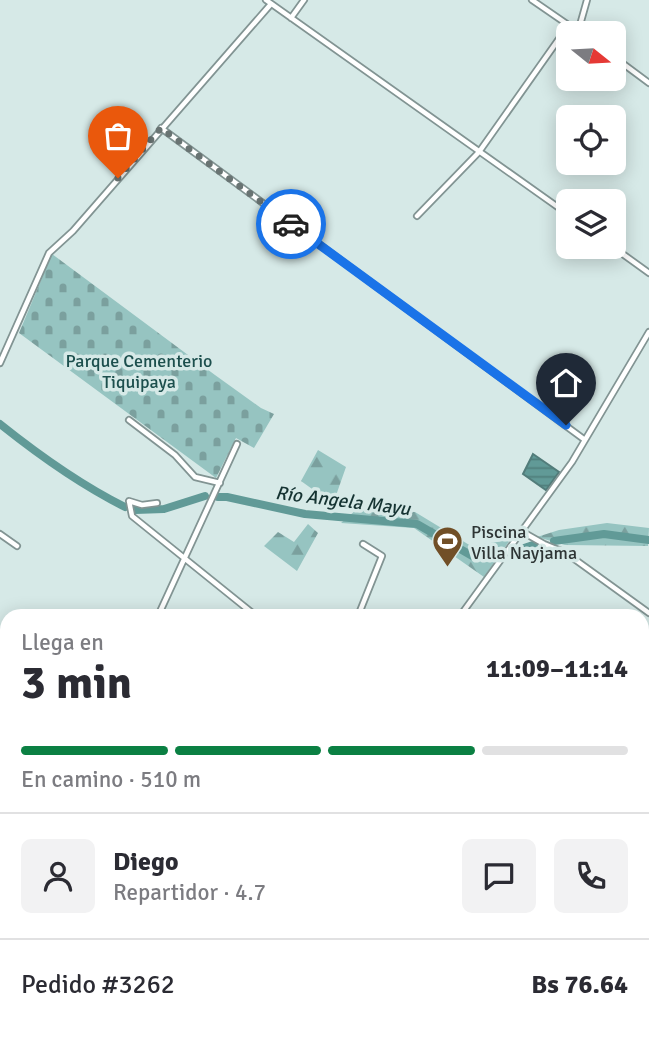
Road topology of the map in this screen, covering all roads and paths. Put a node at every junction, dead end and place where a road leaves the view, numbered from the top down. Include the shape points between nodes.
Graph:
1 (266, 0) edge
2 (304, 0) edge
3 (532, 0) edge
4 (587, 0) edge
5 (271, 4) junction
6 (291, 18) junction
7 (561, 21) edge
8 (582, 21) edge
9 (556, 43) edge
10 (626, 67) edge
11 (649, 83) edge
12 (161, 128) junction
13 (478, 152) junction
14 (556, 206) edge
15 (417, 216) dead end
16 (626, 256) edge
17 (649, 273) edge
18 (649, 331) edge
19 (0, 363) edge
20 (128, 420) dead end
21 (585, 440) junction
22 (237, 444) dead end
23 (220, 483) junction
24 (157, 503) dead end
25 (521, 531) junction
26 (0, 534) edge
27 (363, 544) dead end
28 (17, 546) dead end
29 (183, 559) junction
30 (161, 609) edge
31 (247, 609) edge
32 (361, 609) edge
33 (465, 609) edge
34 (644, 609) edge

1 - 5 street
2 - 6 street
3 - 7 street
4 - 8 street
5 - 6 street
5 - 12 street
6 - 13 street
9 - 13 street
10 - 11 street
12 - 19 street via 49,253
12 - 21 street
13 - 14 street
13 - 15 street
16 - 17 street
18 - 21 street
20 - 23 street via 175,455 195,477
21 - 25 street
22 - 23 street
23 - 29 street
24 - 29 street via 129,501 131,516
25 - 33 street
25 - 34 street via 566,552
26 - 28 street
27 - 32 street via 383,556
29 - 30 street
29 - 31 street

